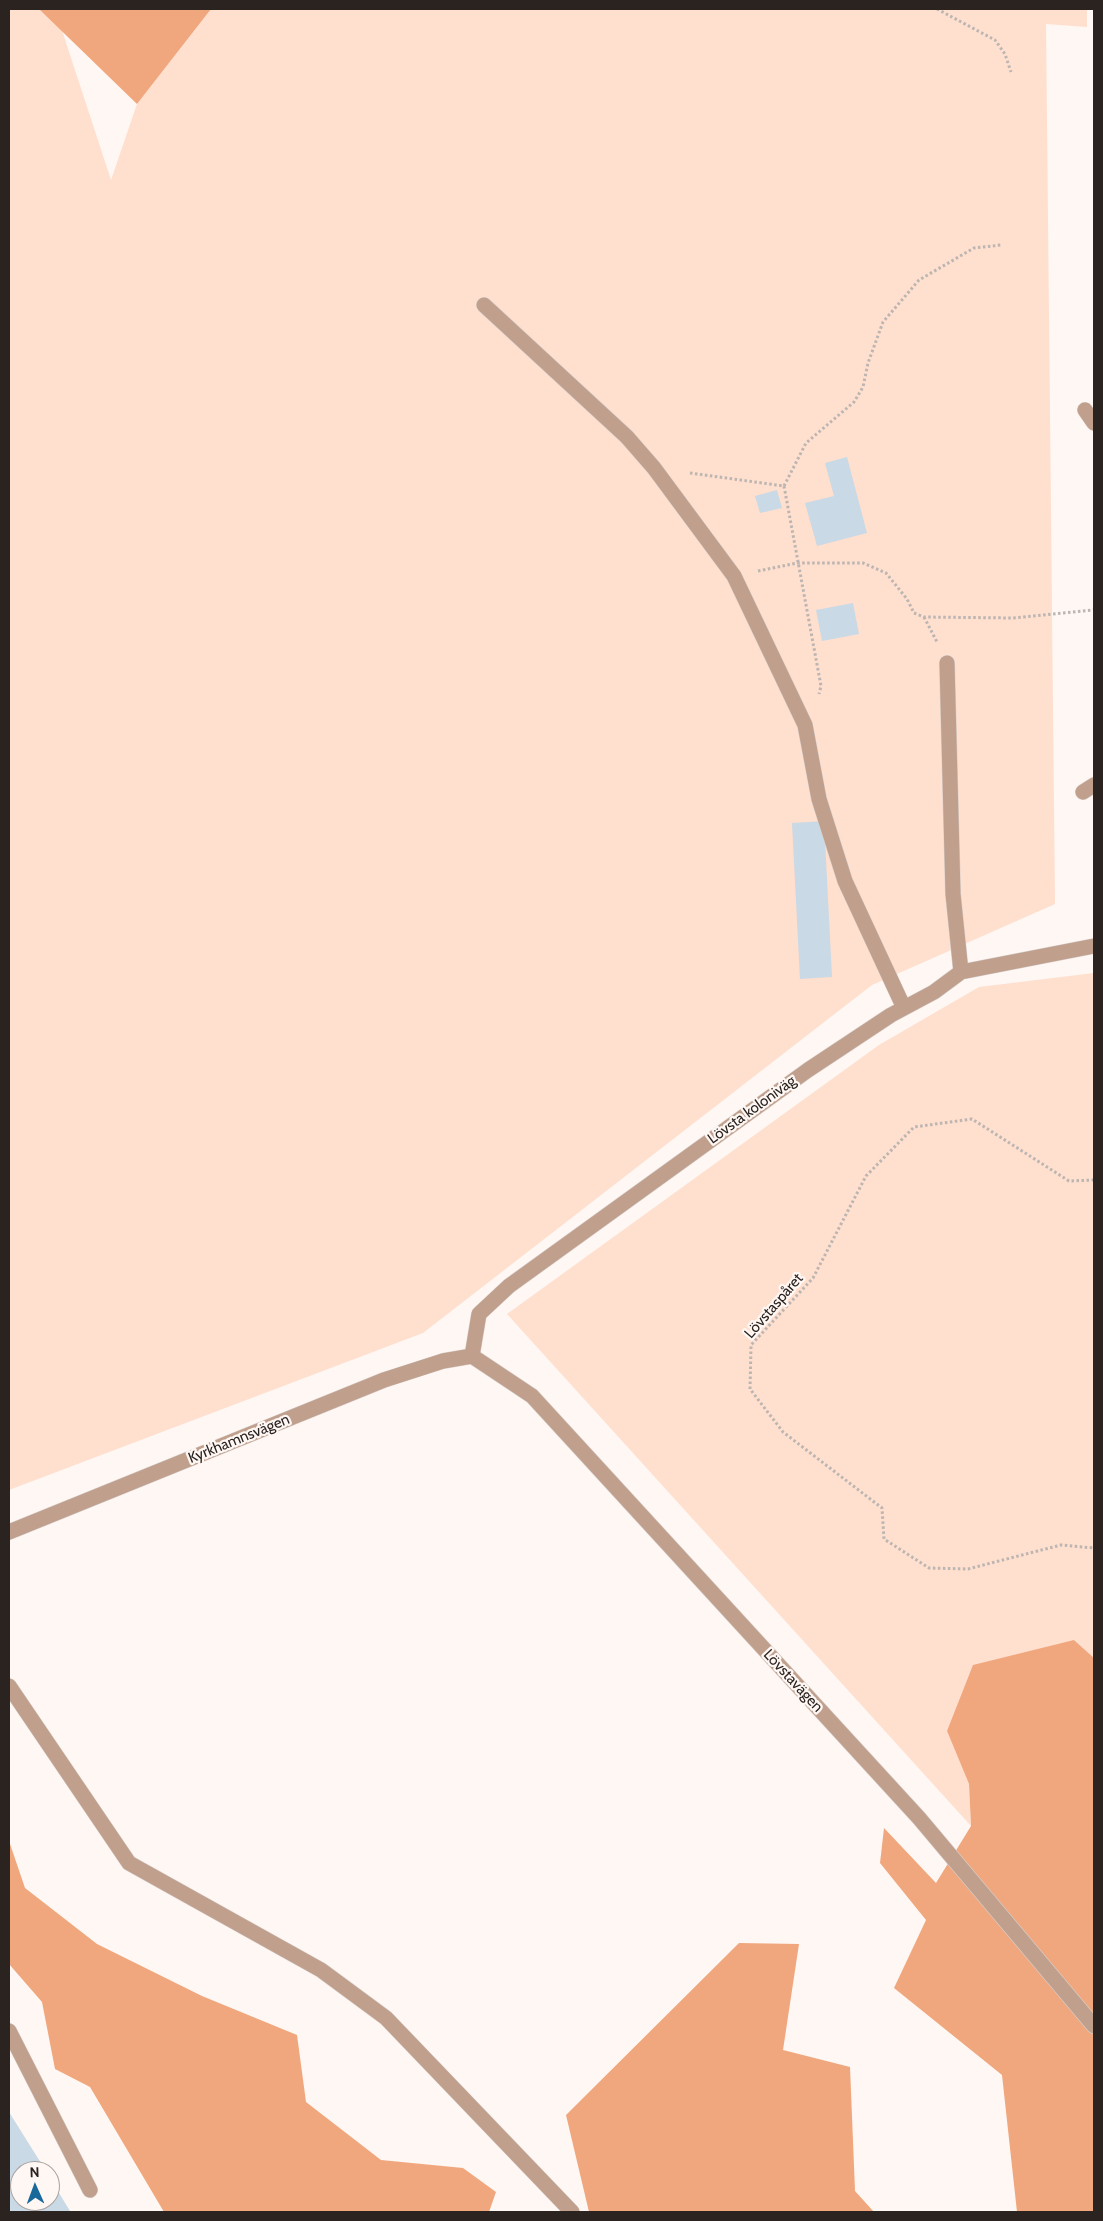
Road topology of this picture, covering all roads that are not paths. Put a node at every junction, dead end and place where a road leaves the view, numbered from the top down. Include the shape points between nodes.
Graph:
1 (484, 305) dead end
2 (1085, 410) dead end
3 (1094, 423) edge
4 (947, 663) dead end
5 (1093, 945) edge
6 (961, 972) junction
7 (904, 1008) junction
8 (472, 1356) junction
9 (9, 1532) edge
10 (9, 1686) edge
11 (1094, 2026) edge
12 (9, 2031) edge
13 (90, 2190) dead end
14 (572, 2212) edge

1 - 7 street via 627,437 734,576 805,725 819,799 845,881
2 - 3 street
4 - 6 street via 953,894
5 - 6 street, Lövsta koloniväg
6 - 7 street, Lövsta koloniväg
7 - 8 street, Lövsta koloniväg via 808,1070 509,1286 479,1314
8 - 9 street, Kyrkhamnsvägen via 443,1361 384,1380
8 - 11 street, Lövstavägen via 532,1396 919,1818
10 - 14 street via 129,1864 321,1970 386,2018
12 - 13 street

